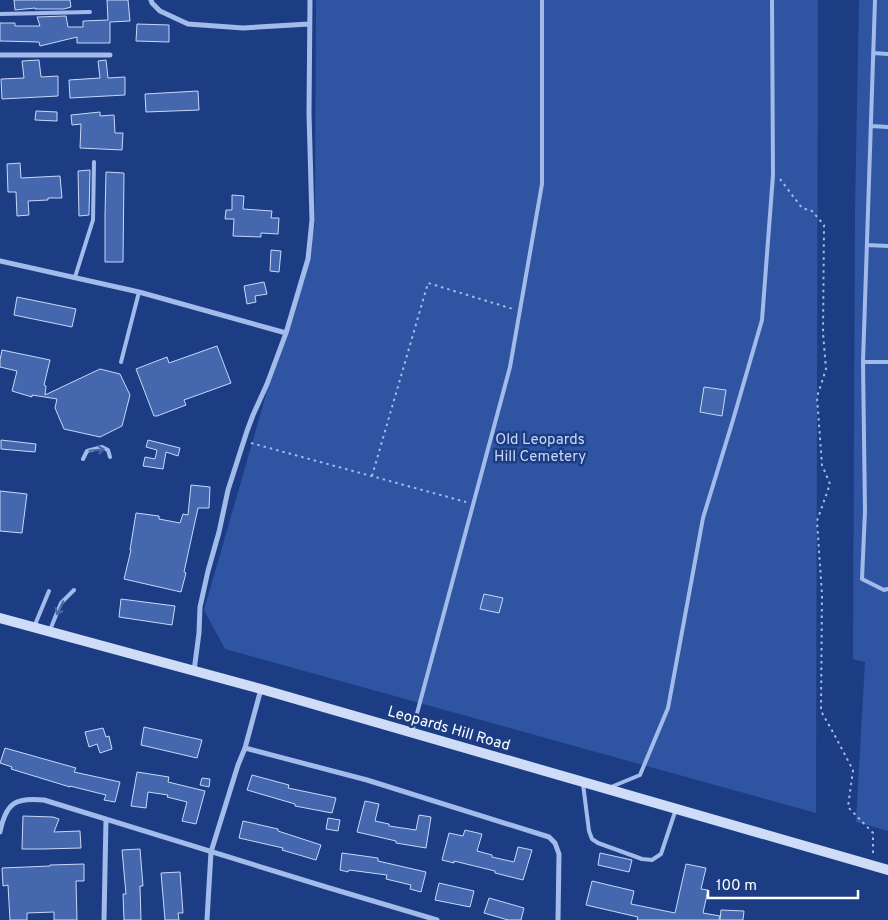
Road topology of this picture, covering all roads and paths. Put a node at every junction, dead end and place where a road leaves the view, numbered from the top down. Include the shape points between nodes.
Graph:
1 (151, 0) edge
2 (310, 0) edge
3 (542, 0) edge
4 (772, 0) edge
5 (875, 0) edge
6 (90, 12) dead end
7 (0, 14) edge
8 (309, 24) junction
9 (873, 53) junction
10 (888, 54) edge
11 (110, 55) dead end
12 (0, 56) edge
13 (871, 126) junction
14 (888, 127) edge
15 (94, 162) dead end
16 (773, 175) junction
17 (867, 245) junction
18 (888, 246) edge
19 (0, 261) edge
20 (76, 277) junction
21 (139, 292) junction
22 (520, 311) junction
23 (286, 333) junction
24 (121, 362) dead end
25 (863, 362) junction
26 (888, 362) edge
27 (244, 441) junction
28 (110, 456) dead end
29 (83, 459) dead end
30 (372, 476) junction
31 (473, 504) junction
32 (74, 590) dead end
33 (888, 590) edge
34 (48, 591) dead end
35 (0, 618) edge
36 (34, 627) junction
37 (50, 631) junction
38 (194, 671) junction
39 (261, 690) junction
40 (412, 732) junction
41 (245, 748) junction
42 (583, 782) junction
43 (607, 789) junction
44 (676, 809) junction
45 (106, 819) junction
46 (0, 832) edge
47 (211, 852) junction
48 (872, 866) junction
49 (888, 870) edge
50 (104, 920) edge
51 (207, 920) edge
52 (437, 920) edge
53 (558, 920) edge

1 - 8 street via 160,11 188,24 243,28
2 - 8 street
3 - 22 lane via 542,184
4 - 16 lane
5 - 9 lane
6 - 7 lane
8 - 23 street via 312,220 308,259
9 - 10 lane
9 - 13 lane
11 - 12 street
13 - 14 lane
13 - 17 lane
15 - 20 lane via 93,220
16 - 43 lane via 762,320 703,518 668,708 640,775
16 - 48 path via 802,208 812,211 824,225 826,369 817,397 822,465 830,484 817,521 822,595 821,711 853,770 848,807 873,833
17 - 18 lane
17 - 25 lane
19 - 20 street
20 - 21 street
21 - 23 street
21 - 24 lane
22 - 30 path via 428,283
22 - 31 lane via 510,367
23 - 27 street
25 - 26 lane
25 - 33 lane via 866,511 862,579
27 - 30 path
27 - 38 street via 208,571 200,608
29 -> 28 lane via 87,451 102,447
30 - 31 path
31 - 40 lane
32 -> 37 lane via 61,603
34 - 36 lane
35 - 36 main road, Leopards Hill Road
36 - 37 main road, Leopards Hill Road
37 - 38 main road, Leopards Hill Road
38 - 39 main road, Leopards Hill Road
39 - 40 main road, Leopards Hill Road
39 - 41 street
40 - 42 main road, Leopards Hill Road
41 - 47 street
41 - 53 street via 367,780 549,837 560,854
42 - 43 main road, Leopards Hill Road
42 - 44 lane via 592,839 642,859 652,860 661,854
43 - 44 main road, Leopards Hill Road
44 - 48 main road, Leopards Hill Road
45 - 46 street via 29,798 16,801 10,807
45 - 47 street
45 - 50 street
47 - 51 street
47 - 52 street
48 - 49 main road, Leopards Hill Road

